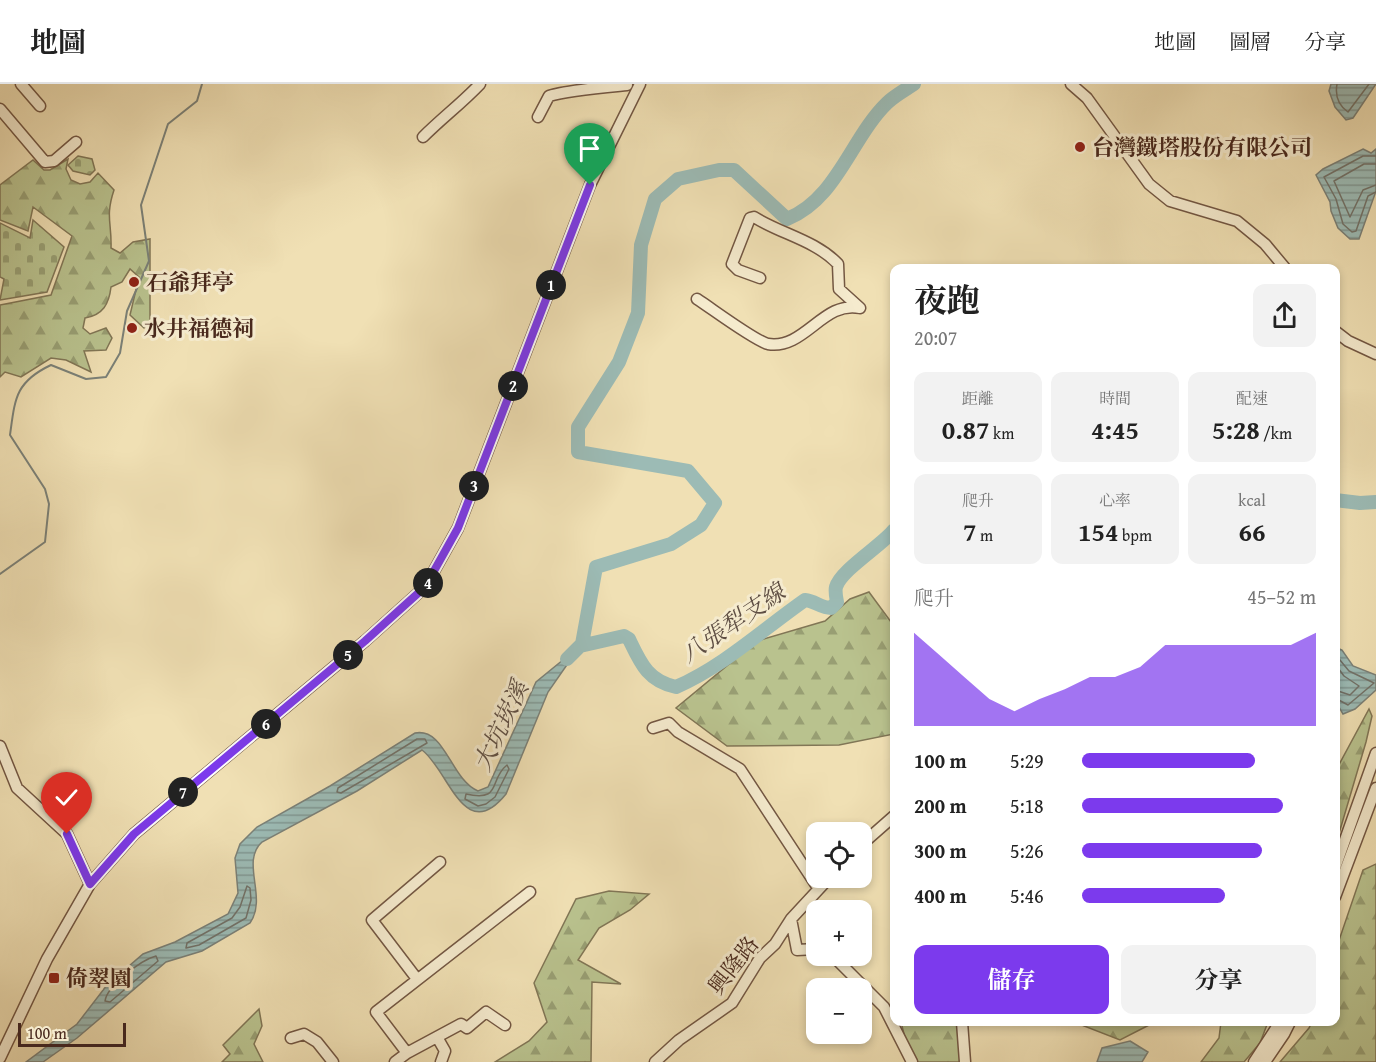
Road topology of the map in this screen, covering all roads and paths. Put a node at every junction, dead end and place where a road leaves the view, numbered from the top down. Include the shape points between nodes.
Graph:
1 (21, 84) edge
2 (480, 84) edge
3 (1071, 84) edge
4 (633, 86) edge
5 (40, 106) dead end
6 (0, 109) edge
7 (538, 117) dead end
8 (423, 137) dead end
9 (76, 142) dead end
10 (1282, 264) edge
11 (760, 278) dead end
12 (697, 299) dead end
13 (1340, 335) edge
14 (1376, 354) edge
15 (653, 728) dead end
16 (0, 746) edge
17 (1376, 753) edge
18 (1373, 783) edge
19 (890, 820) edge
20 (872, 835) edge
21 (1340, 857) edge
22 (440, 862) dead end
23 (806, 870) edge
24 (1340, 882) edge
25 (90, 884) junction
26 (818, 888) edge
27 (530, 892) dead end
28 (791, 919) junction
29 (806, 950) edge
30 (843, 966) edge
31 (417, 979) junction
32 (890, 1019) edge
33 (505, 1026) dead end
34 (894, 1026) edge
35 (962, 1026) edge
36 (1277, 1026) edge
37 (1288, 1026) edge
38 (437, 1037) junction
39 (291, 1038) dead end
40 (407, 1053) junction
41 (0, 1058) edge
42 (333, 1062) edge
43 (395, 1062) edge
44 (441, 1062) edge
45 (655, 1062) edge
46 (912, 1062) edge
47 (965, 1062) edge
48 (1254, 1062) edge
49 (1265, 1062) edge

1 - 5 street
2 - 8 street
3 - 10 street via 1087,98 1156,190 1170,201 1237,221
4 - 7 street via 564,91 549,96
4 - 25 street via 590,185 458,528 425,587 134,834
6 - 9 street via 45,162 54,161
11 - 12 street via 732,264 750,218 754,217 831,256 838,264 839,289 860,308 836,308 788,343 767,344
13 - 14 street
15 - 23 street via 669,723 740,769
16 - 25 street via 17,788 67,834
17 - 18 street
18 - 21 street
18 - 24 street
19 - 20 street
22 - 31 street via 372,920
25 - 41 street via 47,958
26 - 28 street, 興隆路
27 - 31 street
28 - 29 street via 797,950
28 - 45 street, 興隆路 via 732,1003
30 - 32 street via 884,1007
31 - 40 street via 376,1012
33 - 38 street via 486,1012 467,1028 461,1024
34 - 46 street
35 - 47 street
36 - 48 street
37 - 49 street
38 - 40 street
38 - 44 street via 445,1051
39 - 42 street via 304,1034 317,1042
40 - 43 street

